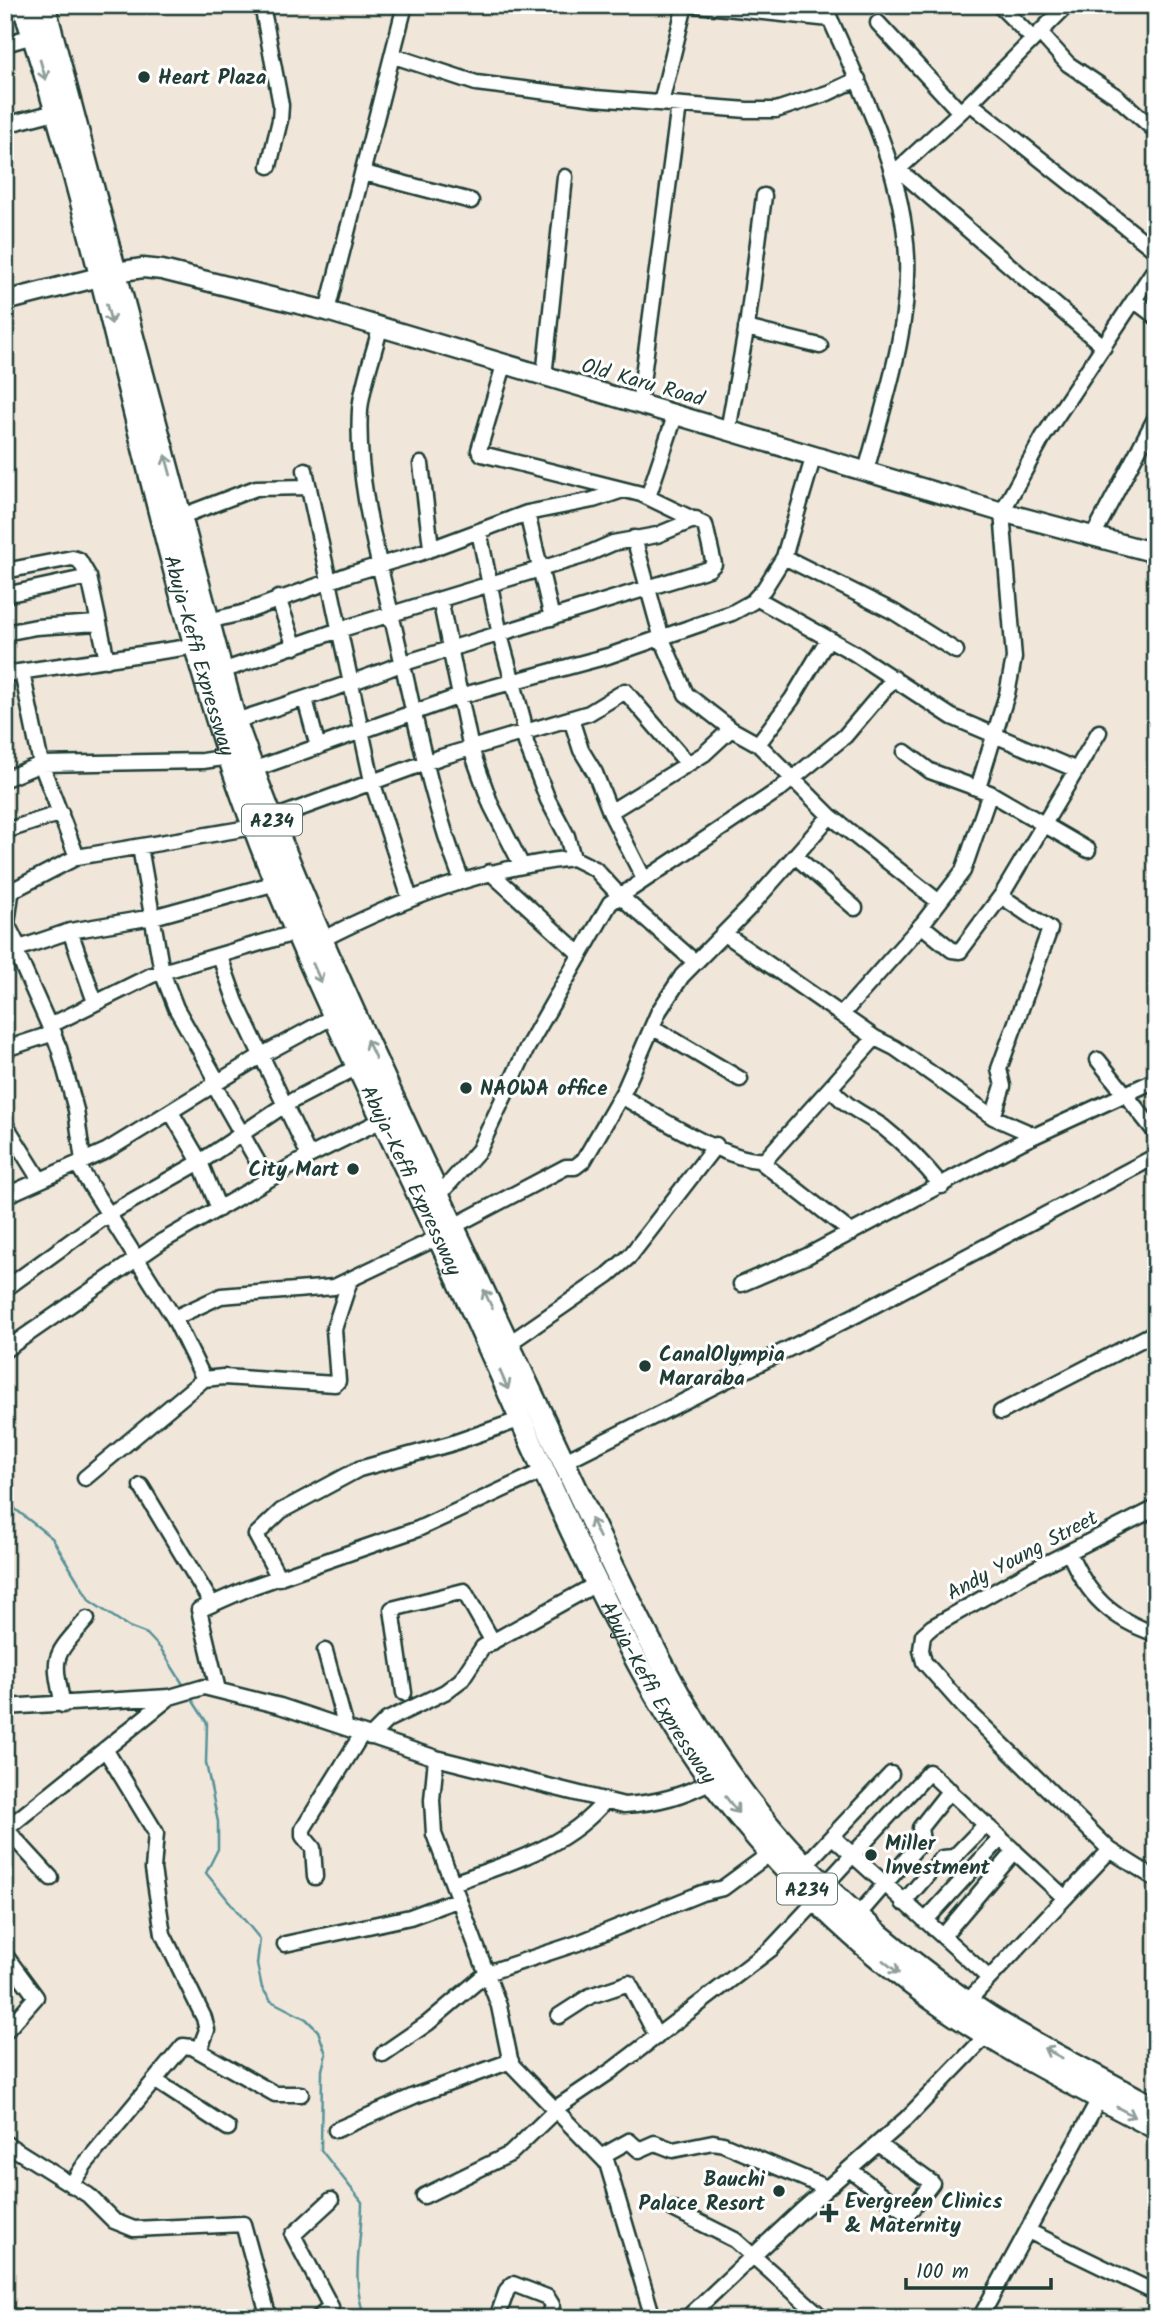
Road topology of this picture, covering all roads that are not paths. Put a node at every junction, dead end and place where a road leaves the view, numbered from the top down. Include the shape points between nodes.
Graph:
1 (23, 5) edge
2 (44, 5) edge
3 (262, 5) edge
4 (405, 5) edge
5 (685, 5) edge
6 (697, 5) edge
7 (999, 5) edge
8 (1067, 5) edge
9 (827, 12) edge
10 (877, 23) dead end
11 (33, 36) junction
12 (1036, 36) junction
13 (5, 44) edge
14 (394, 57) junction
15 (858, 79) junction
16 (661, 103) junction
17 (679, 105) junction
18 (965, 107) junction
19 (55, 112) junction
20 (5, 125) edge
21 (1156, 131) edge
22 (269, 166) dead end
23 (364, 173) junction
24 (895, 173) junction
25 (565, 177) dead end
26 (764, 196) dead end
27 (471, 201) dead end
28 (1156, 251) edge
29 (1156, 267) edge
30 (107, 275) junction
31 (5, 301) edge
32 (1135, 301) junction
33 (327, 311) junction
34 (1156, 317) edge
35 (380, 328) junction
36 (746, 328) junction
37 (820, 346) dead end
38 (1104, 347) junction
39 (504, 365) junction
40 (544, 377) junction
41 (639, 405) junction
42 (676, 416) junction
43 (1156, 417) edge
44 (728, 431) junction
45 (814, 455) junction
46 (421, 464) dead end
47 (305, 470) dead end
48 (866, 471) junction
49 (309, 487) junction
50 (625, 489) junction
51 (648, 497) junction
52 (1002, 512) junction
53 (527, 513) junction
54 (182, 516) junction
55 (696, 519) junction
56 (479, 531) junction
57 (1093, 536) junction
58 (634, 538) junction
59 (431, 547) junction
60 (1156, 553) edge
61 (784, 557) junction
62 (378, 567) junction
63 (541, 569) junction
64 (5, 571) edge
65 (89, 577) junction
66 (330, 581) junction
67 (490, 586) junction
68 (649, 589) junction
69 (5, 596) edge
70 (278, 598) junction
71 (756, 598) junction
72 (440, 599) junction
73 (391, 614) junction
74 (552, 618) junction
75 (208, 621) junction
76 (97, 623) junction
77 (342, 629) junction
78 (5, 633) edge
79 (500, 635) junction
80 (662, 639) junction
81 (828, 639) junction
82 (196, 646) junction
83 (295, 648) junction
84 (451, 651) junction
85 (956, 651) dead end
86 (107, 660) junction
87 (401, 664) junction
88 (222, 671) junction
89 (22, 672) junction
90 (5, 674) edge
91 (894, 678) junction
92 (514, 682) junction
93 (352, 684) junction
94 (460, 696) junction
95 (305, 698) junction
96 (413, 713) junction
97 (571, 719) junction
98 (235, 721) junction
99 (731, 729) junction
100 (363, 731) junction
101 (1099, 732) dead end
102 (525, 734) junction
103 (995, 734) junction
104 (758, 744) junction
105 (318, 747) junction
106 (471, 749) junction
107 (905, 752) dead end
108 (229, 757) junction
109 (424, 763) junction
110 (41, 764) junction
111 (688, 764) junction
112 (252, 770) junction
113 (1077, 770) junction
114 (794, 777) junction
115 (5, 779) edge
116 (372, 781) junction
117 (984, 790) junction
118 (610, 812) junction
119 (61, 813) junction
120 (830, 816) junction
121 (262, 823) junction
122 (1046, 823) junction
123 (5, 831) edge
124 (140, 847) junction
125 (1088, 850) dead end
126 (795, 856) junction
127 (77, 857) junction
128 (573, 858) junction
129 (522, 866) junction
130 (490, 872) junction
131 (644, 879) junction
132 (462, 881) junction
133 (276, 883) junction
134 (619, 895) junction
135 (1001, 896) junction
136 (410, 899) junction
137 (939, 902) junction
138 (855, 908) dead end
139 (153, 917) junction
140 (921, 925) junction
141 (70, 931) junction
142 (298, 932) junction
143 (724, 934) junction
144 (321, 940) junction
145 (13, 950) edge
146 (580, 954) junction
147 (220, 957) junction
148 (695, 962) junction
149 (162, 972) junction
150 (95, 1002) junction
151 (842, 1014) junction
152 (336, 1015) junction
153 (652, 1027) junction
154 (52, 1029) junction
155 (875, 1038) junction
156 (5, 1049) edge
157 (262, 1055) junction
158 (1098, 1060) dead end
159 (359, 1066) junction
160 (740, 1079) dead end
161 (1156, 1080) edge
162 (214, 1085) junction
163 (831, 1088) junction
164 (1124, 1094) junction
165 (621, 1096) junction
166 (286, 1104) junction
167 (171, 1112) junction
168 (993, 1117) junction
169 (384, 1119) junction
170 (5, 1124) edge
171 (1156, 1133) edge
172 (1034, 1135) junction
173 (240, 1136) junction
174 (716, 1145) junction
175 (309, 1156) junction
176 (1156, 1156) edge
177 (760, 1161) junction
178 (200, 1162) junction
179 (80, 1163) junction
180 (40, 1180) junction
181 (268, 1180) junction
182 (942, 1186) junction
183 (439, 1195) junction
184 (5, 1196) edge
185 (219, 1209) junction
186 (107, 1215) junction
187 (447, 1232) junction
188 (852, 1233) junction
189 (136, 1259) junction
190 (350, 1280) junction
191 (741, 1284) dead end
192 (5, 1289) edge
193 (174, 1318) junction
194 (1156, 1332) edge
195 (509, 1344) junction
196 (5, 1350) edge
197 (204, 1379) junction
198 (1001, 1412) dead end
199 (522, 1419) junction
200 (554, 1466) junction
201 (85, 1478) dead end
202 (141, 1486) dead end
203 (1156, 1508) edge
204 (1069, 1552) junction
205 (279, 1578) junction
206 (598, 1583) junction
207 (212, 1604) junction
208 (87, 1619) dead end
209 (1156, 1634) edge
210 (494, 1642) junction
211 (325, 1651) dead end
212 (218, 1690) junction
213 (404, 1693) dead end
214 (170, 1697) junction
215 (63, 1705) junction
216 (5, 1707) edge
217 (346, 1728) junction
218 (366, 1735) junction
219 (105, 1749) junction
220 (436, 1758) junction
221 (891, 1774) dead end
222 (713, 1780) junction
223 (950, 1790) junction
224 (605, 1801) junction
225 (986, 1824) junction
226 (6, 1830) edge
227 (834, 1838) junction
228 (1001, 1838) junction
229 (1110, 1850) junction
230 (1015, 1851) junction
231 (772, 1852) junction
232 (852, 1855) junction
233 (804, 1865) junction
234 (315, 1877) dead end
235 (51, 1878) dead end
236 (1156, 1879) edge
237 (453, 1883) junction
238 (884, 1885) junction
239 (1065, 1898) junction
240 (459, 1899) junction
241 (903, 1903) junction
242 (844, 1911) junction
243 (925, 1921) junction
244 (943, 1936) junction
245 (285, 1944) dead end
246 (5, 1955) edge
247 (487, 1973) junction
248 (989, 1978) junction
249 (967, 2002) junction
250 (559, 2016) dead end
251 (5, 2032) edge
252 (987, 2035) junction
253 (657, 2037) junction
254 (199, 2051) junction
255 (383, 2054) dead end
256 (510, 2061) junction
257 (156, 2081) junction
258 (301, 2094) dead end
259 (1099, 2099) junction
260 (1156, 2109) edge
261 (556, 2110) junction
262 (228, 2128) dead end
263 (1156, 2128) edge
264 (336, 2130) dead end
265 (5, 2143) edge
266 (878, 2144) junction
267 (601, 2155) junction
268 (849, 2169) junction
269 (71, 2185) junction
270 (827, 2188) junction
271 (424, 2196) dead end
272 (331, 2200) dead end
273 (673, 2209) dead end
274 (1028, 2231) junction
275 (752, 2257) junction
276 (1156, 2293) edge
277 (5, 2316) edge
278 (690, 2316) edge
279 (26, 2318) edge
280 (269, 2318) edge
281 (318, 2318) edge
282 (497, 2318) edge
283 (548, 2318) edge
284 (653, 2318) edge
285 (823, 2318) edge
286 (980, 2318) edge

1 - 11 highway, Abuja-Keffi Expressway / A234
2 - 30 highway, Abuja-Keffi Expressway / A234
3 - 22 street via 281,105
4 - 14 street
5 - 16 street
6 - 9 street
7 - 12 street
8 - 12 street
9 - 15 street
10 - 18 street
11 - 13 street
11 -> 19 highway, Abuja-Keffi Expressway / A234
12 - 18 street
12 - 21 street
14 - 16 street via 477,83
14 - 23 street
15 - 17 street via 776,110
15 - 24 street
16 - 17 street
17 - 41 street
18 - 24 street
18 - 28 street
19 - 20 street
19 - 30 highway, Abuja-Keffi Expressway / A234
23 - 27 street
23 - 33 street
24 - 38 street
24 - 48 street via 907,257 905,286 901,327
25 - 40 street
26 - 36 street
29 - 32 street
30 - 31 main road, Old Karu Road
30 - 33 main road, Old Karu Road via 143,268 162,271
54 -> 30 highway, Abuja-Keffi Expressway / A234
30 -> 82 highway, Abuja-Keffi Expressway / A234
32 - 34 street
32 - 38 street
33 - 35 main road, Old Karu Road
35 - 39 main road, Old Karu Road
35 - 62 street via 360,409
36 - 37 street
36 - 44 street
38 - 52 street via 1043,437
39 - 40 main road, Old Karu Road
39 - 50 street via 479,450 482,454
40 - 41 main road, Old Karu Road
41 - 42 main road, Old Karu Road
42 - 44 main road, Old Karu Road
42 - 51 street
43 - 57 street
44 - 45 main road, Old Karu Road
45 - 48 main road, Old Karu Road
45 - 61 street
46 - 59 street
47 - 49 street
48 - 52 main road, Old Karu Road
49 - 54 street via 256,488
49 - 66 street
50 - 51 street
50 - 53 street
51 - 55 street
52 - 57 main road, Old Karu Road
52 - 103 street via 1014,658
53 - 56 street
53 - 63 street
54 - 75 highway, Abuja-Keffi Expressway / A234
55 - 58 street via 657,535
55 - 68 street via 705,525 714,564
56 - 59 street
56 - 67 street
57 - 60 main road, Old Karu Road
58 - 63 street
58 - 68 street
59 - 62 street
61 - 71 street
61 - 85 street via 894,612
62 - 66 street
62 - 73 street
63 - 67 street
63 - 74 street
64 - 65 street via 72,558 79,560
65 - 69 street
65 - 76 street
66 - 70 street
66 - 77 street
67 - 72 street
67 - 79 street
68 - 74 street
68 - 80 street
70 - 75 street
70 - 83 street
71 - 80 street via 732,613
71 - 81 street
72 - 73 street
72 - 84 street
73 - 77 street
73 - 87 street
74 - 79 street
75 - 88 highway, Abuja-Keffi Expressway / A234
76 - 78 street via 36,626
76 - 86 street
77 - 83 street
77 - 93 street
79 - 84 street
79 - 92 street
80 - 92 street
80 - 99 street via 686,694
81 - 91 street
81 - 104 street
82 - 86 street
82 - 108 highway, Abuja-Keffi Expressway / A234
83 - 88 street
84 - 87 street
84 - 94 street
86 - 89 street
87 - 93 street
87 - 96 street
88 - 98 highway, Abuja-Keffi Expressway / A234
89 - 90 street
89 - 110 street
91 - 103 street via 944,713
91 - 114 street via 845,736
92 - 94 street
92 - 102 street
93 - 95 street
93 - 100 street
94 - 96 street
94 - 106 street
95 - 98 street
95 - 105 street
96 - 100 street
96 - 109 street
97 - 102 street
97 - 111 street via 625,691
97 - 118 street
98 - 112 highway, Abuja-Keffi Expressway / A234
99 - 104 street
99 - 111 street
100 - 105 street
100 - 116 street
101 - 113 street
102 - 106 street
102 - 128 street
103 - 113 street
103 - 117 street
104 - 114 street
105 - 112 street
106 - 109 street
106 - 129 street via 491,804
107 - 117 street via 930,772
108 - 110 street
108 - 121 highway, Abuja-Keffi Expressway / A234
109 - 116 street
109 - 132 street via 440,827
110 - 115 street
110 - 119 street
111 - 118 street
112 - 121 highway, Abuja-Keffi Expressway / A234
113 - 122 street
114 - 120 street
114 - 131 street
116 - 121 street
116 - 136 street
117 - 122 street
117 - 137 street via 964,871
118 - 131 street
119 - 123 street
119 - 127 street
120 - 126 street
120 - 137 street
121 - 124 street
121 - 133 highway, Abuja-Keffi Expressway / A234
121 - 144 highway, Abuja-Keffi Expressway / A234
122 - 125 street
122 - 135 street
124 - 127 street
124 - 139 street
126 - 138 street
126 - 143 street
127 - 145 street via 13,890 8,924
128 - 129 street
128 - 134 street via 595,869
129 - 130 street
130 - 132 street
130 - 146 street
131 - 134 street
132 - 136 street
133 - 139 street
133 - 142 highway, Abuja-Keffi Expressway / A234
134 - 146 street via 610,902
134 - 148 street
135 - 140 street via 957,953
135 - 168 street via 1050,929 999,1069 1003,1086
136 - 144 street
137 - 140 street
139 - 141 street
139 - 149 street
140 - 151 street
141 - 145 street
141 - 150 street
142 - 147 street
142 -> 152 highway, Abuja-Keffi Expressway / A234
143 - 148 street
143 - 151 street
183 -> 144 highway, Abuja-Keffi Expressway / A234
145 - 154 street
146 - 183 street via 527,1048 479,1150
147 - 149 street
147 - 157 street
148 - 153 street
149 - 150 street
149 - 162 street via 176,1008 214,1075
150 - 154 street
151 - 155 street
152 - 157 street
152 - 159 highway, Abuja-Keffi Expressway / A234
153 - 160 street
153 - 165 street
154 - 156 street
154 - 179 street via 76,1110
155 - 163 street
155 - 168 street
157 - 162 street
157 - 166 street
158 - 164 street
159 - 166 street
159 - 169 highway, Abuja-Keffi Expressway / A234
161 - 164 street
162 - 167 street
162 - 173 street
163 - 177 street via 769,1158
163 - 182 street via 913,1152
164 - 171 street
164 - 172 street
165 - 174 street
165 - 187 street via 584,1160
166 - 173 street
166 - 175 street
167 - 178 street
167 - 179 street
168 - 172 street
169 - 175 street
169 - 187 highway, Abuja-Keffi Expressway / A234
170 - 180 street
172 - 182 street
173 - 178 street
173 - 181 street
174 - 177 street
174 - 195 street via 629,1256
175 - 181 street
176 - 200 street via 856,1315
177 - 188 street
178 - 185 street
178 - 186 street
179 - 180 street
179 - 186 street
180 - 184 street
181 - 185 street
182 - 188 street
183 - 187 highway, Abuja-Keffi Expressway / A234
185 - 189 street
186 - 189 street
186 - 192 street
187 - 190 street
195 -> 187 highway, Abuja-Keffi Expressway / A234
187 -> 199 highway, Abuja-Keffi Expressway / A234
188 - 191 street
189 - 193 street
189 - 196 street
190 - 193 street via 328,1288 221,1296
190 - 197 street via 334,1329 335,1384
193 - 197 street
194 - 198 street
195 - 200 highway, Abuja-Keffi Expressway / A234
197 - 201 street
199 - 200 highway, Abuja-Keffi Expressway / A234
199 - 205 street via 359,1469 281,1511 256,1535
200 - 205 street via 418,1529
200 - 206 highway, Abuja-Keffi Expressway / A234
233 -> 200 highway, Abuja-Keffi Expressway / A234 via 757,1811 687,1710
202 - 207 street
203 - 204 street, Andy Young Street
204 - 209 street via 1081,1581 1104,1604 1128,1624
204 - 229 street, Andy Young Street via 932,1626 923,1635 921,1650 924,1662 964,1707
205 - 207 street
206 - 210 street
206 - 222 highway, Abuja-Keffi Expressway / A234 via 662,1705
207 - 212 street via 198,1616
208 - 215 street via 54,1664
210 - 213 street via 464,1591 392,1609
210 - 218 street via 483,1647 461,1680
211 - 217 street
212 - 214 street via 204,1687
212 - 217 street
214 - 215 street
214 - 219 street
215 - 216 street
217 - 218 street
218 - 220 street
218 - 234 street via 303,1829 313,1848
219 - 226 street
219 - 254 street via 156,1833 153,1870 163,1934 204,2018 207,2031
220 - 224 street
220 - 237 street via 434,1834
221 - 227 street
222 - 224 street via 652,1804
222 -> 231 highway, Abuja-Keffi Expressway / A234
223 - 225 street
223 - 232 street via 926,1773
223 - 238 street via 920,1828 924,1838
224 - 237 street via 590,1818 541,1852
225 - 228 street
225 - 241 street via 954,1857 942,1858
226 - 235 street
227 - 232 street
227 - 233 street
228 - 230 street
228 - 243 street
229 - 236 street
229 - 239 street
230 - 239 street
230 - 244 street
231 - 242 highway, Abuja-Keffi Expressway / A234
231 - 247 street via 723,1888
232 - 238 street
232 - 242 street
233 - 242 highway, Abuja-Keffi Expressway / A234
237 - 240 street
238 - 241 street
238 - 242 street
239 - 248 street
240 - 245 street via 410,1917
240 - 247 street
241 - 243 street
242 - 249 highway, Abuja-Keffi Expressway / A234
242 -> 252 highway, Abuja-Keffi Expressway / A234 via 925,1994
242 - 253 street via 771,1949
243 - 244 street
244 - 248 street
246 - 251 street via 36,1997
247 - 255 street
247 - 256 street
248 - 249 street
260 -> 249 highway, Abuja-Keffi Expressway / A234
250 - 253 street via 590,1996 629,1983
252 - 259 highway, Abuja-Keffi Expressway / A234
252 - 266 street
253 - 261 street
254 - 257 street via 183,2046
254 - 258 street via 275,2094
256 - 261 street
256 - 264 street
257 - 262 street
257 - 269 street
259 -> 263 highway, Abuja-Keffi Expressway / A234
259 - 274 street
261 - 267 street
261 - 271 street via 510,2154
265 - 269 street
266 - 268 street
266 - 268 street via 932,2183 908,2214
267 - 270 street via 629,2141 639,2150 655,2143 673,2150 713,2142
267 - 284 street
268 - 270 street
269 - 280 street via 114,2221 134,2229 243,2224
270 - 275 street
272 - 281 street via 293,2235 331,2307
273 - 275 street via 735,2240
274 - 276 street
274 - 286 street
275 - 278 street
275 - 285 street
277 - 279 street
282 - 283 street via 513,2284 547,2297 552,2305

